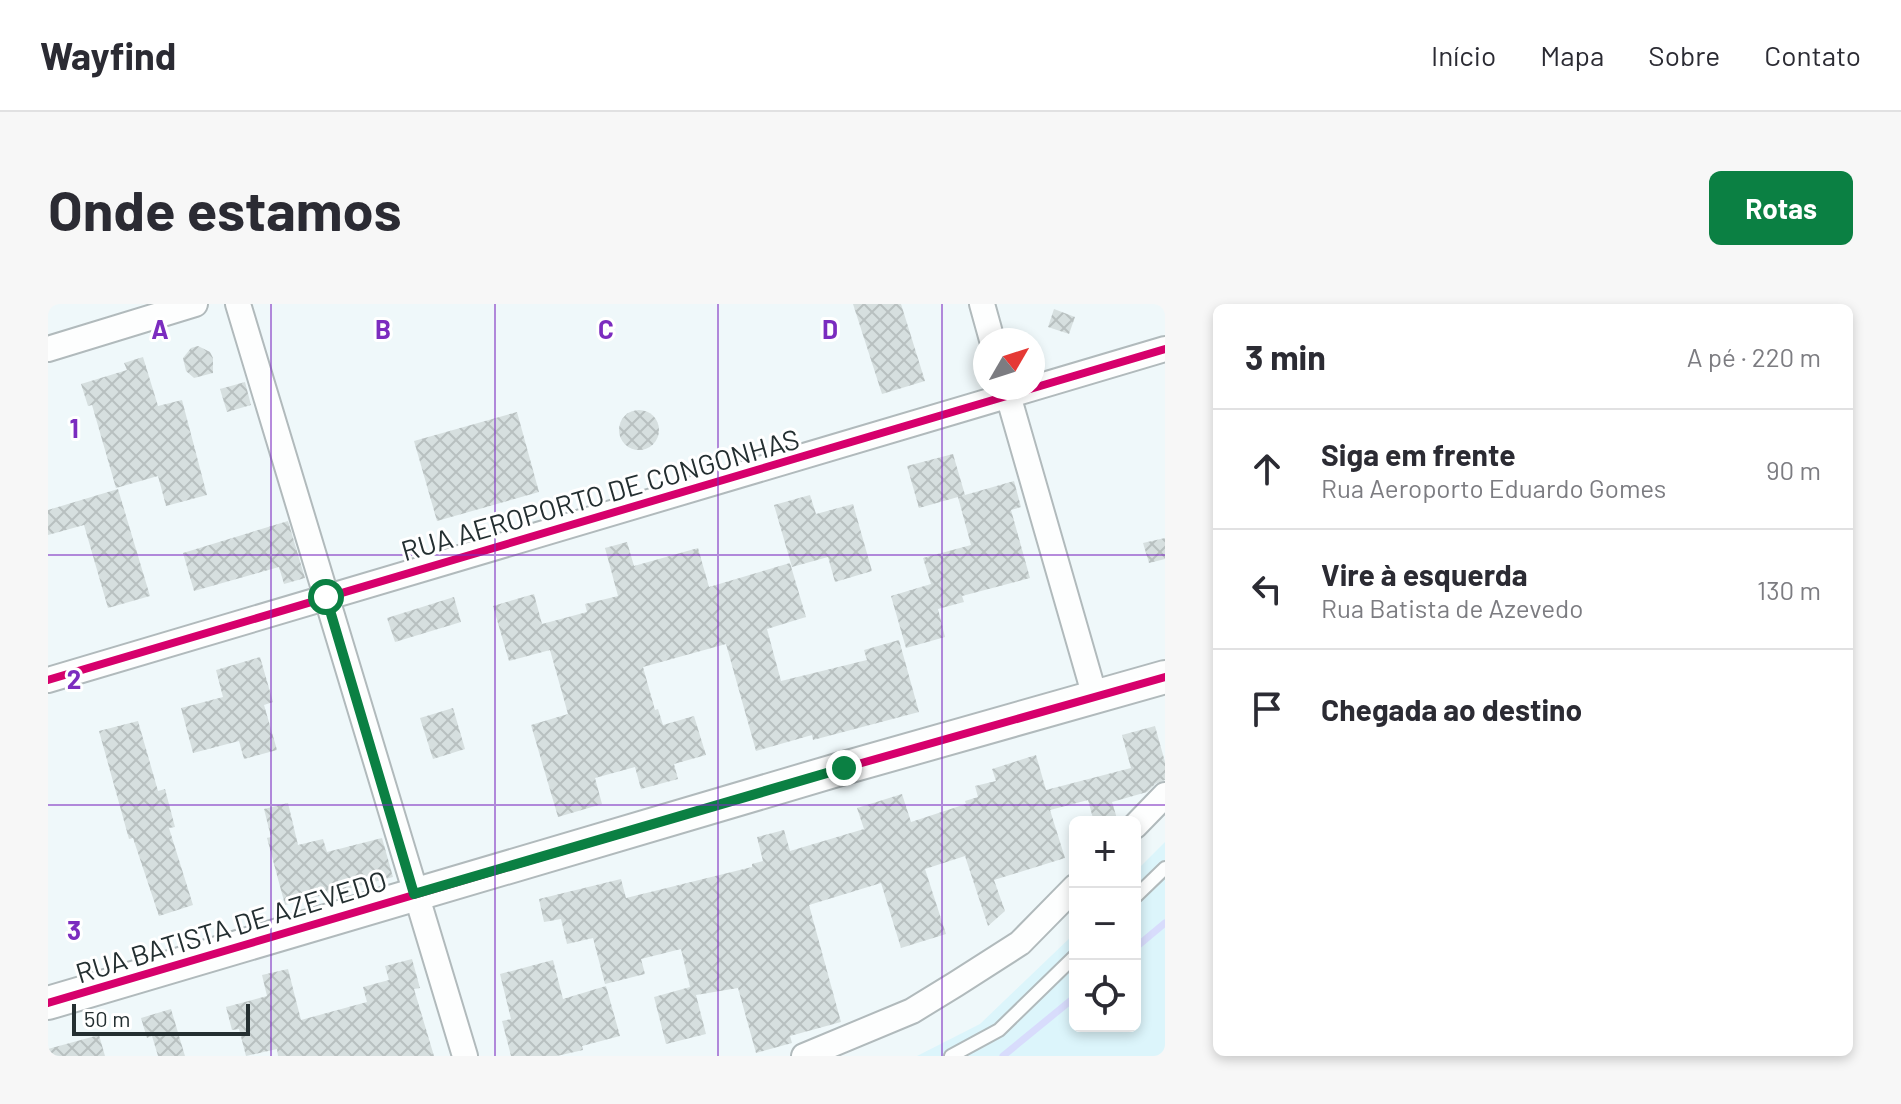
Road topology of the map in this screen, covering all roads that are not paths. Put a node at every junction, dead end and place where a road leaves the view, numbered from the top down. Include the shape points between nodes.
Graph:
1 (195, 304) edge
2 (238, 304) edge
3 (982, 304) edge
4 (989, 328) edge
5 (48, 349) edge
6 (1165, 349) edge
7 (1045, 382) edge
8 (980, 400) edge
9 (1009, 400) edge
10 (326, 597) junction
11 (1165, 677) edge
12 (48, 680) edge
13 (1095, 697) junction
14 (1165, 795) edge
15 (1141, 820) edge
16 (1165, 868) edge
17 (1074, 888) edge
18 (1141, 891) edge
19 (414, 894) junction
20 (1071, 960) edge
21 (48, 1003) edge
22 (465, 1056) edge
23 (804, 1056) edge
24 (951, 1056) edge

1 - 5 street
2 - 10 street
3 - 4 street
6 - 7 street, RUA AEROPORTO DE CONGONHAS
8 - 10 street, RUA AEROPORTO DE CONGONHAS
9 - 13 street
10 - 12 street, RUA AEROPORTO DE CONGONHAS
10 - 19 street
11 - 13 street, RUA BATISTA DE AZEVEDO
13 - 19 street, RUA BATISTA DE AZEVEDO
14 - 15 street
16 - 18 lane
17 - 23 street via 1020,943 956,984 912,1011
19 - 21 street, RUA BATISTA DE AZEVEDO
19 - 22 street
20 - 24 lane via 999,1030

